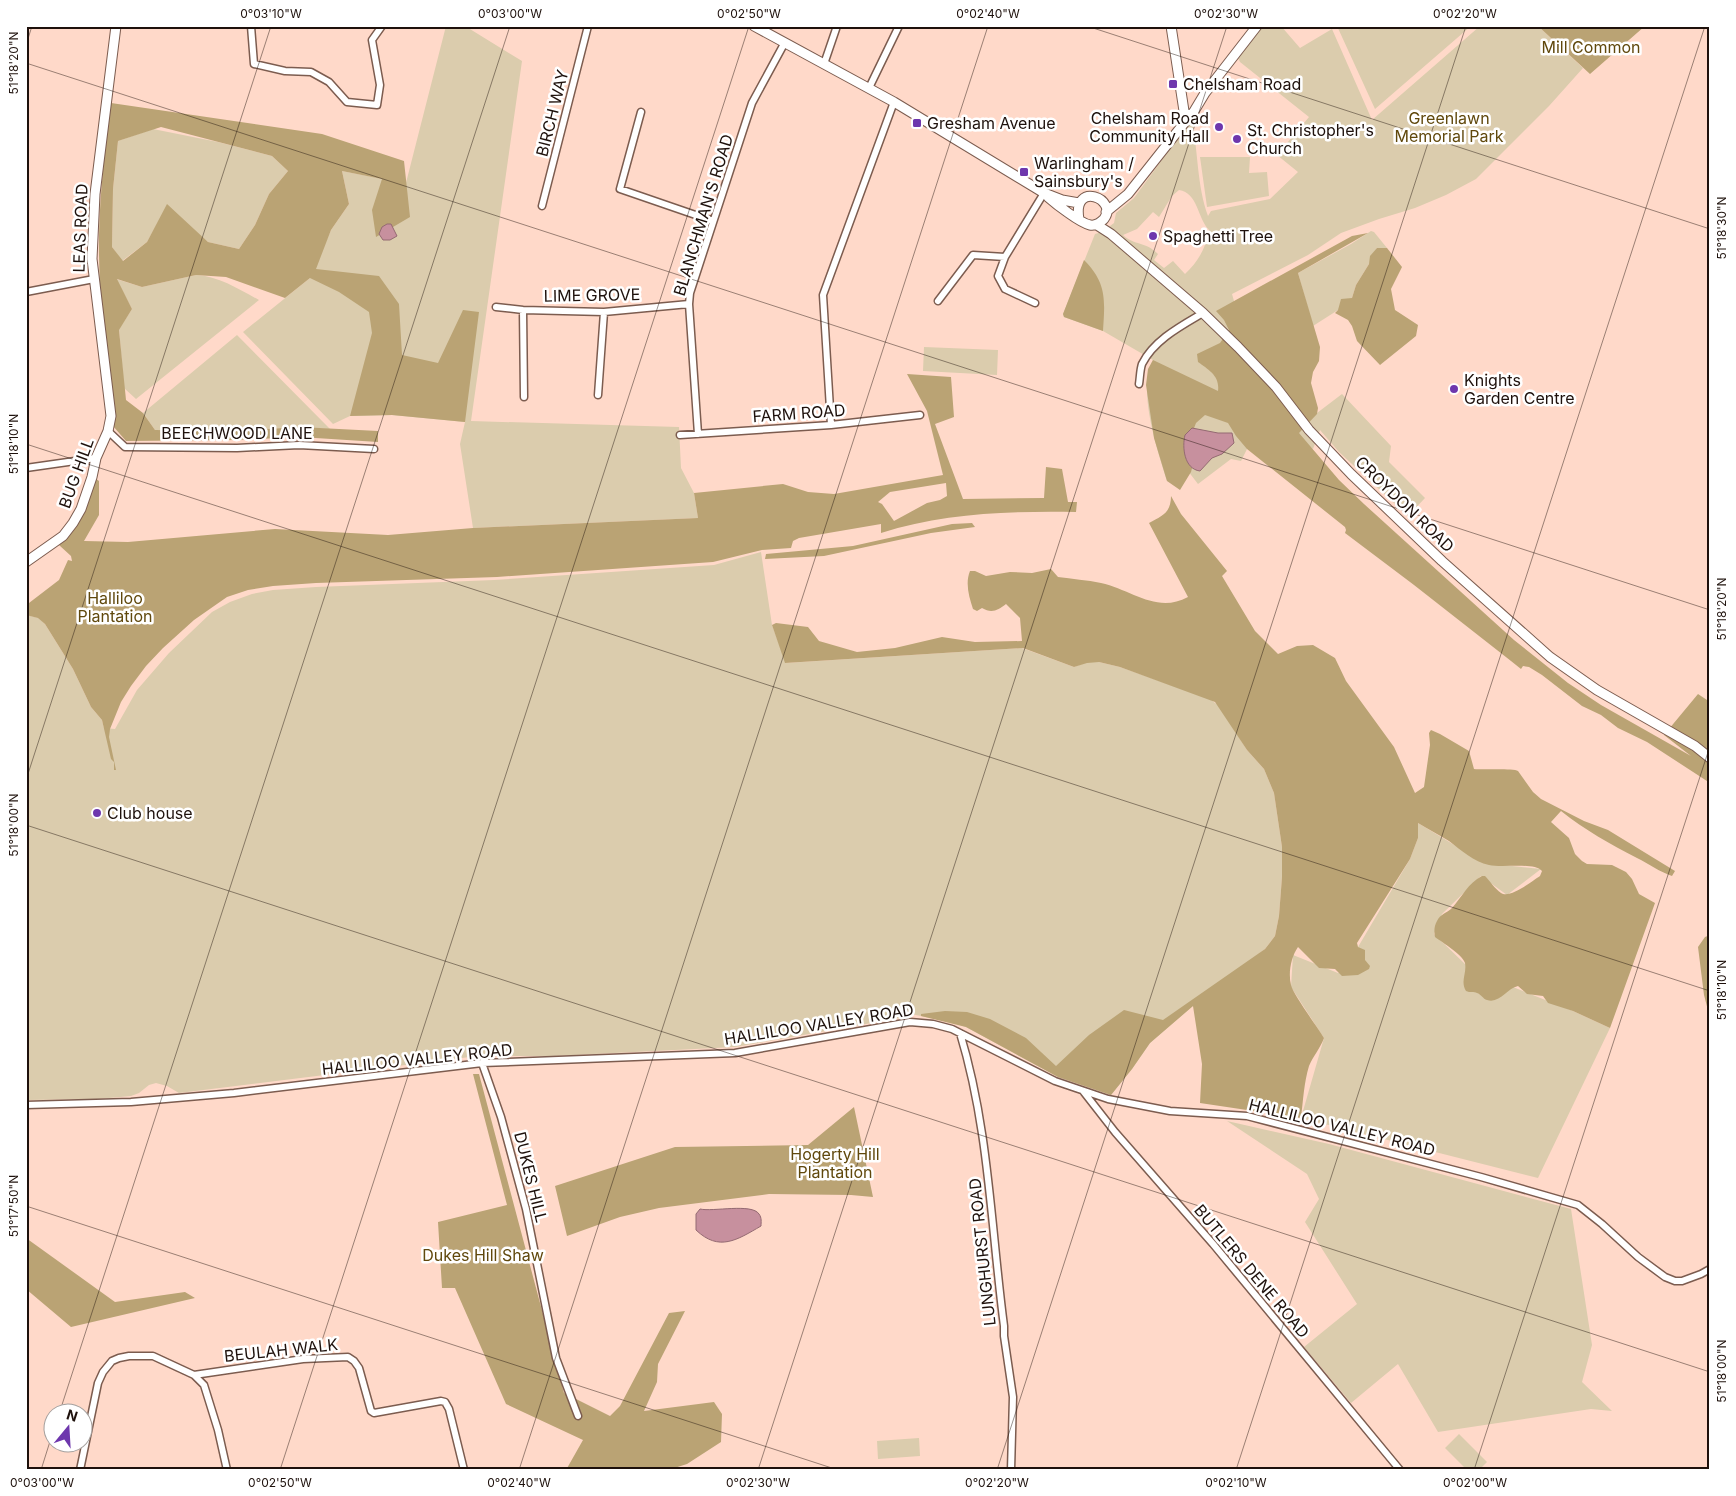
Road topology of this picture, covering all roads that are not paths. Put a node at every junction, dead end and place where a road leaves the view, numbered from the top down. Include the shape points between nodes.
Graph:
1 (116, 26) edge
2 (251, 26) edge
3 (382, 26) edge
4 (588, 26) edge
5 (754, 26) edge
6 (838, 26) edge
7 (899, 26) edge
8 (1171, 26) edge
9 (1254, 28) edge
10 (784, 44) junction
11 (824, 64) junction
12 (869, 88) junction
13 (894, 102) junction
14 (641, 112) dead end
15 (1187, 116) junction
16 (1044, 193) junction
17 (1103, 201) junction
18 (1118, 201) junction
19 (1079, 203) junction
20 (542, 206) dead end
21 (1106, 215) junction
22 (1079, 219) junction
23 (713, 221) junction
24 (1096, 225) junction
25 (1111, 234) junction
26 (1005, 257) junction
27 (94, 279) junction
28 (26, 292) edge
29 (938, 301) dead end
30 (1035, 303) dead end
31 (689, 304) junction
32 (496, 306) dead end
33 (523, 310) junction
34 (604, 312) junction
35 (1203, 313) junction
36 (1139, 384) dead end
37 (598, 395) dead end
38 (524, 397) dead end
39 (920, 415) dead end
40 (831, 425) junction
41 (108, 431) junction
42 (698, 434) junction
43 (680, 435) dead end
44 (374, 449) dead end
45 (96, 458) junction
46 (26, 468) edge
47 (26, 562) edge
48 (1710, 758) edge
49 (960, 1033) junction
50 (482, 1063) junction
51 (1083, 1090) junction
52 (26, 1105) edge
53 (1710, 1269) edge
54 (194, 1375) junction
55 (578, 1416) dead end
56 (463, 1468) edge
57 (80, 1470) edge
58 (227, 1470) edge
59 (1011, 1470) edge
60 (1400, 1470) edge

1 - 27 main road, LEAS ROAD via 95,194
2 - 3 street via 254,64 285,71 311,72 330,82 347,102 377,104 380,85 372,40
4 - 20 street, BIRCH WAY
5 - 10 main road
6 - 11 street
7 - 12 street
8 - 15 main road
9 - 15 main road via 1193,113
10 - 11 main road
10 - 23 street, BLANCHMAN'S ROAD via 754,98
11 - 12 main road
12 - 13 main road
13 - 16 main road
13 - 40 street via 823,295
14 - 23 street via 620,189
15 - 18 main road via 1149,169
16 - 19 main road
16 - 22 main road
16 - 26 street
17 - 18 main road
17 - 19 main road via 1091,196
17 - 21 main road
18 - 21 main road
19 - 22 main road
21 - 24 main road
21 - 25 main road, CROYDON ROAD
22 - 24 main road
23 - 31 street, BLANCHMAN'S ROAD
24 - 25 main road, CROYDON ROAD
25 - 35 main road, CROYDON ROAD
26 - 29 street via 973,255
26 - 30 street via 998,276 1005,289
27 - 28 street
27 - 41 main road, LEAS ROAD via 110,400
31 - 34 street, LIME GROVE
31 - 42 street, BLANCHMAN'S ROAD
32 - 33 street, LIME GROVE
33 - 34 street, LIME GROVE
33 - 38 street
34 - 37 street
35 - 36 street via 1175,329 1154,348 1142,366
35 - 48 main road, CROYDON ROAD via 1276,387 1309,430 1351,474 1550,657 1597,690 1695,746
39 - 40 street, FARM ROAD
40 - 42 street, FARM ROAD
41 - 44 street, BEECHWOOD LANE via 125,447 299,445
41 - 45 main road, BUG HILL
42 - 43 street, FARM ROAD
45 - 46 street
45 - 47 main road, BUG HILL via 92,477 73,523 63,536
49 - 50 street, HALLILOO VALLEY ROAD via 933,1024 910,1022 735,1053
49 - 51 street, HALLILOO VALLEY ROAD via 1049,1078
49 - 59 street, LUNGHURST ROAD via 971,1071 984,1149 1013,1397
50 - 52 street, HALLILOO VALLEY ROAD via 234,1093 131,1102
50 - 55 street, DUKES HILL via 501,1117 526,1209 556,1358
51 - 53 street, HALLILOO VALLEY ROAD via 1108,1099 1170,1111 1247,1116 1481,1177 1578,1205 1665,1277 1682,1281
51 - 60 street, BUTLERS DENE ROAD
54 - 56 street, BEULAH WALK via 348,1357 359,1368 372,1412 445,1402
54 - 57 street via 153,1356 129,1356 112,1361 102,1372 98,1383
54 - 58 street via 204,1385

